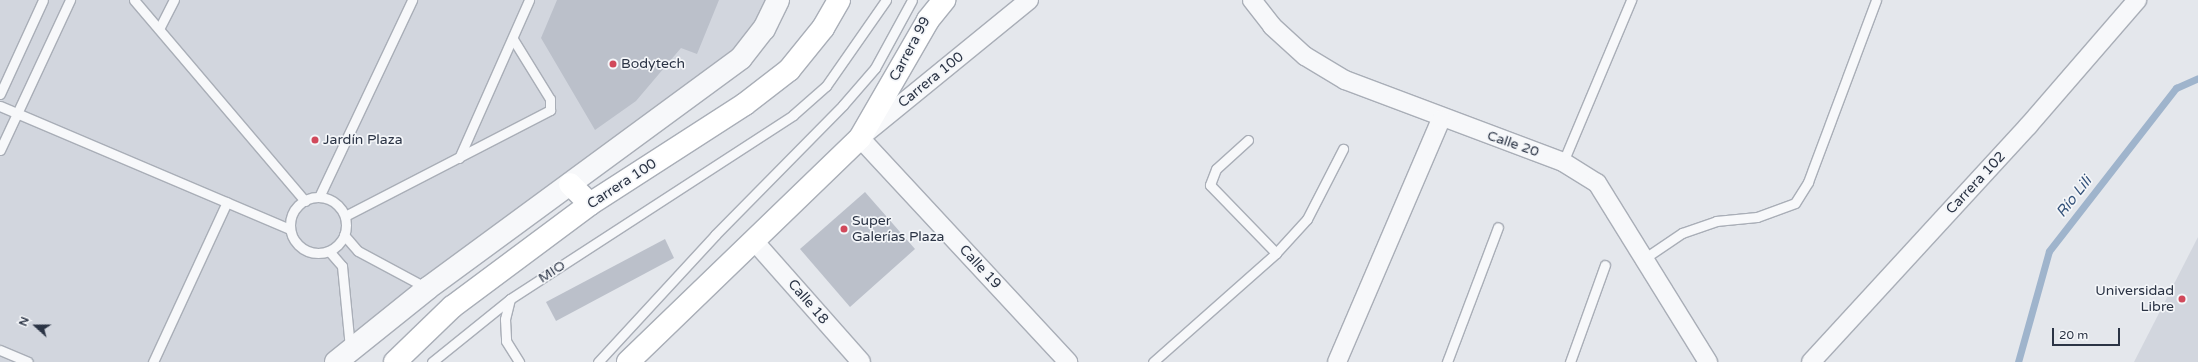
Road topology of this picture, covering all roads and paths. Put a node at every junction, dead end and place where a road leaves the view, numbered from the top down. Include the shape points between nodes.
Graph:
1 (43, 0) edge
2 (70, 0) edge
3 (134, 0) edge
4 (174, 0) edge
5 (412, 0) edge
6 (530, 0) edge
7 (778, 0) edge
8 (839, 0) edge
9 (886, 0) edge
10 (912, 0) edge
11 (944, 0) edge
12 (1029, 0) edge
13 (1252, 0) edge
14 (1631, 0) edge
15 (1876, 0) edge
16 (2137, 0) edge
17 (930, 10) edge
18 (159, 29) junction
19 (513, 39) junction
20 (0, 94) edge
21 (0, 106) edge
22 (17, 113) junction
23 (1441, 119) junction
24 (860, 138) junction
25 (1248, 140) dead end
26 (1343, 149) dead end
27 (0, 150) edge
28 (458, 158) junction
29 (1563, 162) junction
30 (570, 184) junction
31 (319, 197) junction
32 (305, 200) junction
33 (227, 202) junction
34 (590, 204) junction
35 (345, 216) junction
36 (1498, 227) dead end
37 (290, 229) junction
38 (344, 235) junction
39 (755, 242) junction
40 (329, 251) junction
41 (1276, 253) junction
42 (1645, 258) junction
43 (1605, 265) dead end
44 (428, 288) junction
45 (510, 299) junction
46 (0, 350) edge
47 (343, 356) edge
48 (28, 362) edge
49 (153, 362) edge
50 (395, 362) edge
51 (432, 362) edge
52 (519, 362) edge
53 (598, 362) edge
54 (628, 362) edge
55 (861, 362) edge
56 (1068, 362) edge
57 (1153, 362) edge
58 (1337, 362) edge
59 (1447, 362) edge
60 (1570, 362) edge
61 (1708, 362) edge
62 (1811, 362) edge

1 - 20 lane
2 - 22 lane
3 - 18 lane
4 - 18 lane
5 - 31 lane
6 - 19 lane
7 - 30 street, Carrera 100 via 764,29 741,58
8 - 34 main road, Carrera 100 via 823,28 789,70 745,104
9 - 45 lane, MIO via 826,86 793,115
10 - 53 lane via 875,68
11 - 17 main road, Carrera 99
12 - 24 street, Carrera 100
13 - 23 street, Calle 20 via 1272,26 1306,56 1345,80
14 - 29 lane
15 - 42 lane via 1808,182 1795,203 1757,217 1716,221 1682,233
16 - 62 street, Carrera 102 via 2028,126
17 - 24 main road, Carrera 99
18 - 32 lane
19 - 28 lane
19 - 28 lane via 550,99 550,110
21 - 22 lane
22 - 27 lane
22 - 33 lane
23 - 29 street, Calle 20
23 - 58 street
24 - 39 main road, Carrera 100
24 - 56 street, Calle 19
25 - 41 lane via 1216,169 1210,185
26 - 41 lane via 1307,219
28 - 35 lane
29 - 42 street, Calle 20 via 1597,183
30 - 34 main road
30 - 44 street, Carrera 100
31 - 32 lane
31 - 35 lane via 330,199
32 - 37 lane via 294,211
33 - 37 lane
33 - 49 lane
34 - 50 main road, Carrera 100 via 452,307
35 - 38 lane
36 - 59 lane
37 - 40 lane via 300,246 318,253
38 - 40 lane
38 - 44 lane via 358,251
39 - 54 main road, Carrera 100
39 - 55 street, Calle 18
40 - 47 lane via 342,266
41 - 57 lane
42 - 61 street, Calle 20
43 - 60 lane
44 - 47 street, Carrera 100
45 - 51 lane, MIO
45 - 52 lane via 504,319 506,341
46 - 48 lane

